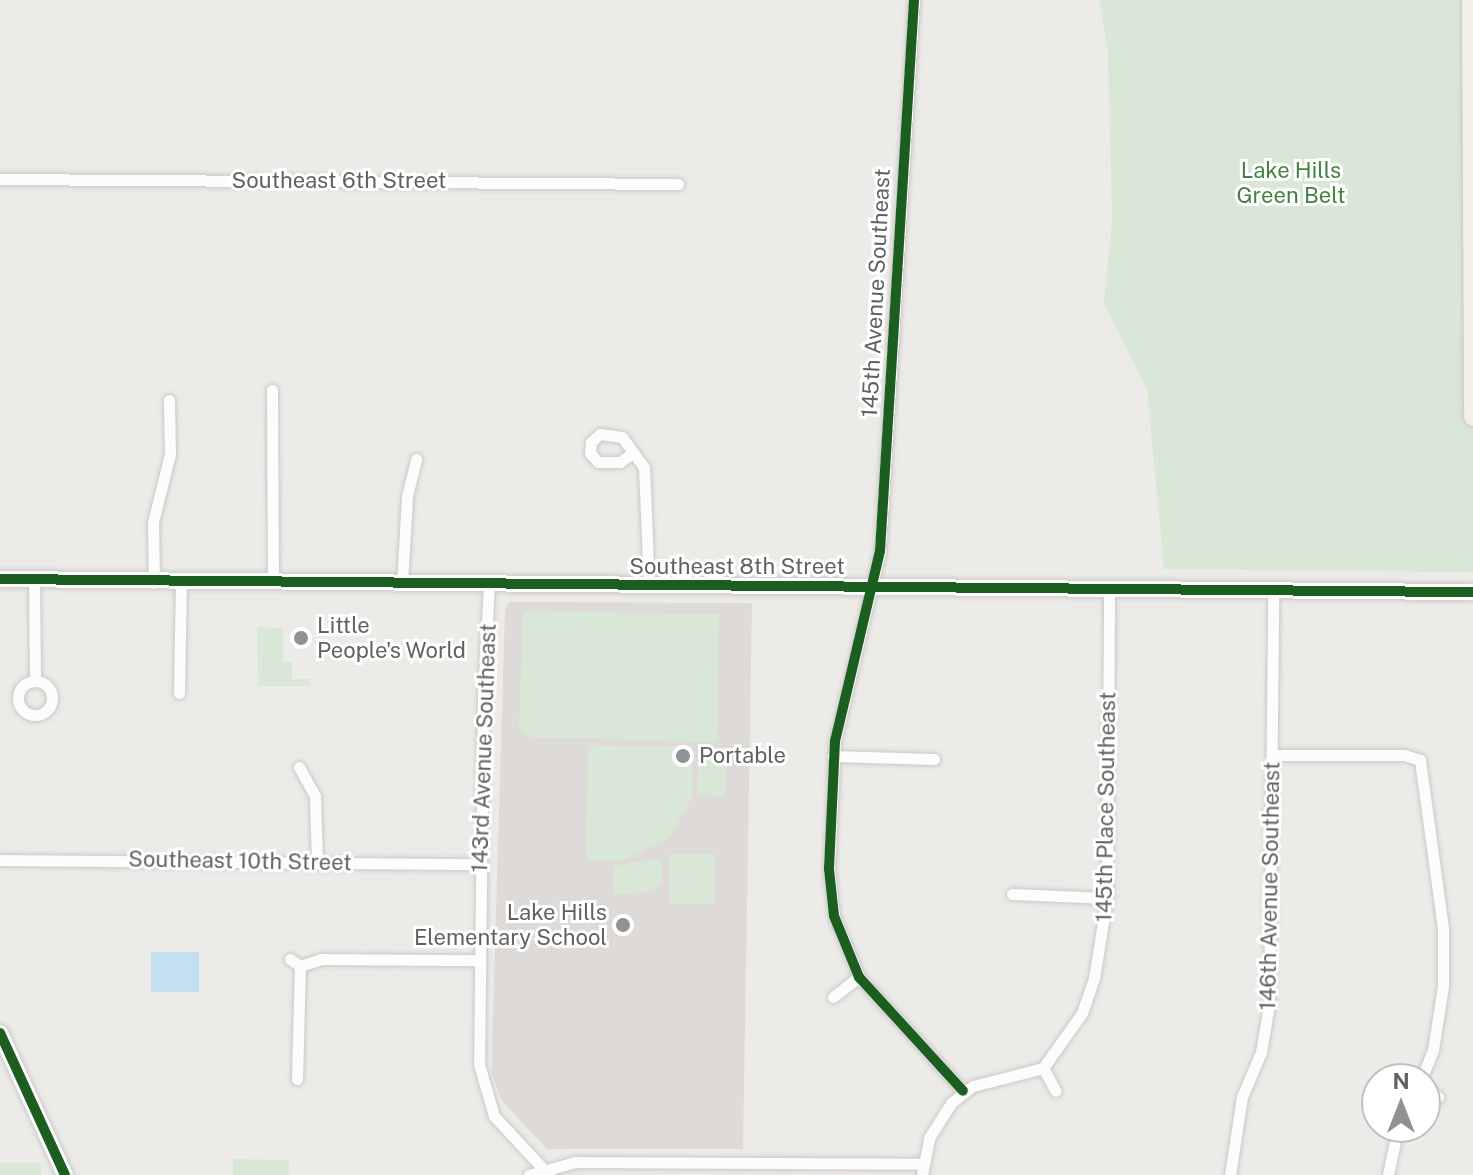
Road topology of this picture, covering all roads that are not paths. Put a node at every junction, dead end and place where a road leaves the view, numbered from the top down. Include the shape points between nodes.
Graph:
1 (914, 0) edge
2 (1471, 0) edge
3 (1473, 162) edge
4 (0, 179) edge
5 (678, 184) dead end
6 (272, 390) dead end
7 (169, 400) dead end
8 (1473, 417) edge
9 (631, 454) dead end
10 (416, 459) dead end
11 (0, 579) edge
12 (34, 580) junction
13 (154, 583) junction
14 (181, 583) junction
15 (273, 583) junction
16 (402, 584) junction
17 (489, 585) junction
18 (649, 587) junction
19 (875, 589) junction
20 (1109, 590) junction
21 (1273, 591) junction
22 (1473, 592) edge
23 (35, 681) dead end
24 (179, 693) dead end
25 (1273, 755) junction
26 (833, 756) junction
27 (934, 759) dead end
28 (299, 767) dead end
29 (0, 860) edge
30 (317, 863) junction
31 (480, 864) junction
32 (1012, 894) dead end
33 (1107, 898) junction
34 (478, 960) junction
35 (859, 977) junction
36 (833, 997) dead end
37 (0, 1033) edge
38 (1428, 1063) edge
39 (1043, 1068) junction
40 (297, 1079) dead end
41 (963, 1091) junction
42 (1056, 1091) dead end
43 (1395, 1143) edge
44 (746, 1170) edge
45 (921, 1170) edge
46 (547, 1173) edge
47 (65, 1175) edge
48 (529, 1175) edge
49 (1230, 1175) edge
50 (1388, 1175) edge

1 - 19 street, 145th Avenue Southeast
2 - 3 main road
3 - 8 main road
4 - 5 street, Southeast 6th Street
6 - 15 street
7 - 13 street via 170,454 153,522
9 - 18 street via 648,479
10 - 16 street via 407,496
11 - 12 street, Southeast 8th Street
12 - 13 street, Southeast 8th Street
12 - 23 street
13 - 14 street, Southeast 8th Street
14 - 15 street, Southeast 8th Street
14 - 24 street
15 - 16 street, Southeast 8th Street
16 - 17 street, Southeast 8th Street
17 - 18 street, Southeast 8th Street
17 - 31 street, 143rd Avenue Southeast
18 - 19 street, Southeast 8th Street
19 - 20 street, Southeast 8th Street
19 - 26 street, 145th Avenue Southeast
20 - 21 street, Southeast 8th Street
20 - 33 street, 145th Place Southeast
21 - 22 street, Southeast 8th Street
21 - 25 street, 146th Avenue Southeast
25 - 38 street via 1423,756 1443,929 1443,986
25 - 49 street, 146th Avenue Southeast via 1267,1028 1242,1097
26 - 27 street
26 - 35 street, 145th Avenue Southeast via 830,895
28 - 30 street via 315,796
29 - 30 street, Southeast 10th Street
30 - 31 street, Southeast 10th Street
31 - 34 street, 143rd Avenue Southeast
32 - 33 street
33 - 39 street, 145th Place Southeast via 1103,940 1082,1013
34 - 40 street via 295,963
34 - 46 street, 143rd Avenue Southeast via 484,1093 506,1132
35 - 36 street
35 - 41 street
37 - 47 street
39 - 41 street
39 - 42 street
41 - 45 street via 941,1114
43 - 50 street
44 - 45 street
44 - 46 street via 575,1162
46 - 48 street

